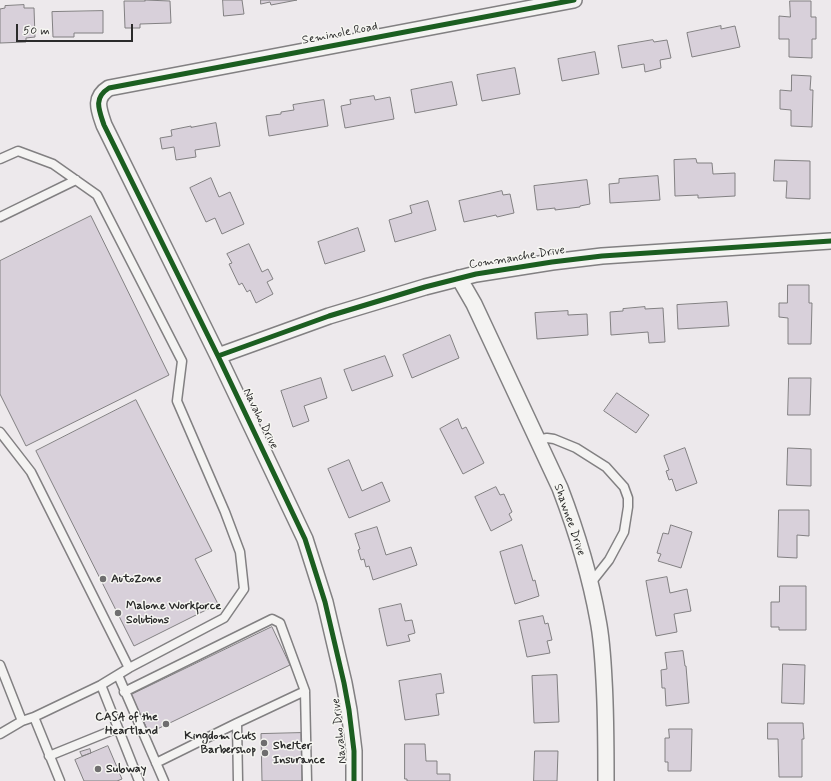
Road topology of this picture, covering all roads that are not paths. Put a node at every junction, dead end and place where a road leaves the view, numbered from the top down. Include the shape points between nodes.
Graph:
1 (574, 0) edge
2 (109, 88) joint
3 (0, 158) edge
4 (76, 180) junction
5 (0, 217) edge
6 (831, 242) edge
7 (459, 278) junction
8 (218, 356) junction
9 (0, 432) edge
10 (537, 440) junction
11 (590, 584) junction
12 (0, 665) edge
13 (129, 668) junction
14 (118, 675) junction
15 (101, 685) junction
16 (305, 691) junction
17 (124, 692) junction
18 (34, 717) junction
19 (22, 721) junction
20 (237, 724) junction
21 (118, 728) junction
22 (0, 734) edge
23 (49, 756) junction
24 (156, 763) junction
25 (60, 781) edge
26 (139, 781) edge
27 (164, 781) edge
28 (238, 781) edge
29 (307, 781) edge
30 (354, 781) edge
31 (606, 781) edge

1 - 2 street, Seminole Road
2 - 8 street, Navaho Drive via 102,92 99,100 98,109 104,125
3 - 4 lane via 18,151 53,164
4 - 5 lane
4 - 13 lane via 97,195 182,361 177,402 240,552 244,589 224,618
6 - 7 street, Commanche Drive via 602,256
7 - 8 street, Commanche Drive via 329,316
7 - 10 street, Shawnee Drive via 474,304
8 - 30 street, Navaho Drive via 294,515 312,560 325,602 349,710 354,751
9 - 13 lane via 31,472
10 - 11 street, Shawnee Drive via 570,514
10 - 11 lane via 554,439 576,448 606,467 624,487 628,498 624,532 609,560
11 - 31 street, Shawnee Drive via 602,648
12 - 19 lane
13 - 14 lane
14 - 15 lane
14 - 17 lane
15 - 18 lane
15 - 21 lane
16 - 17 lane via 280,622 272,620
16 - 20 lane
16 - 29 lane
17 - 24 lane
18 - 19 lane
18 - 23 lane
19 - 22 lane
20 - 24 lane
20 - 28 lane
21 - 23 lane
21 - 26 lane
23 - 25 lane
24 - 27 lane

